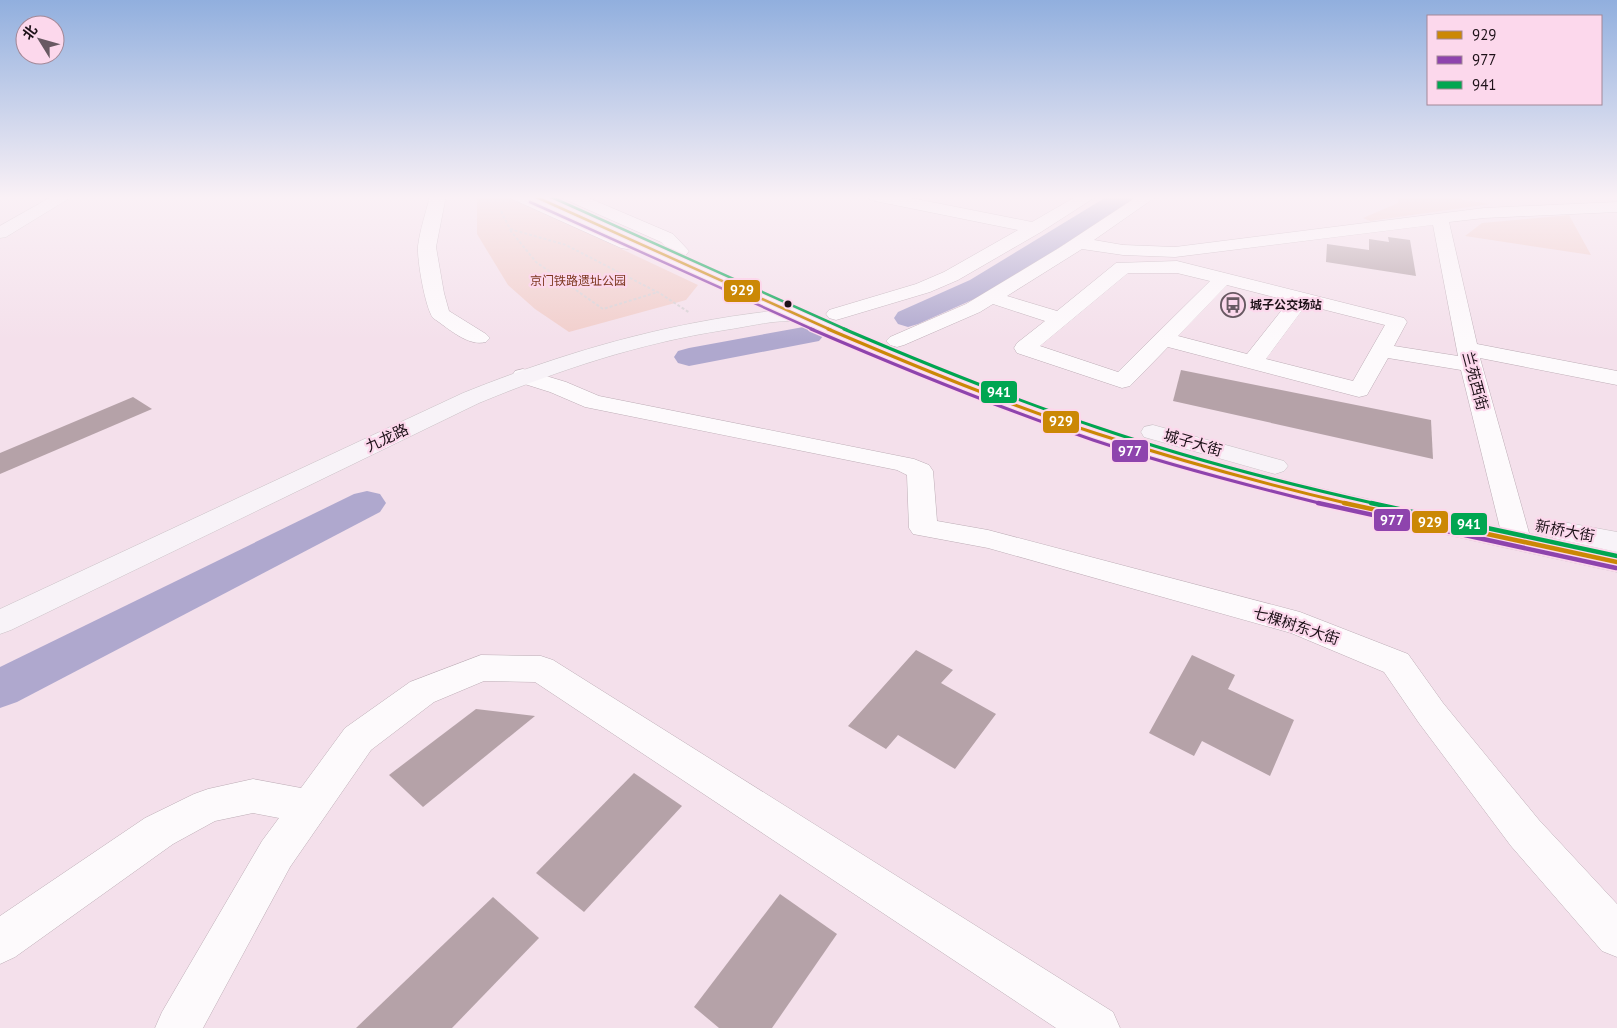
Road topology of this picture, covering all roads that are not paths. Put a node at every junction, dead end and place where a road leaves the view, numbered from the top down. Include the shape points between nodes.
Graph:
1 (428, 244) edge
2 (626, 244) edge
3 (652, 244) edge
4 (655, 244) edge
5 (670, 244) edge
6 (1007, 244) edge
7 (1077, 244) edge
8 (1085, 244) edge
9 (1242, 244) edge
10 (1445, 244) edge
11 (674, 253) junction
12 (1223, 278) junction
13 (737, 287) junction
14 (991, 297) junction
15 (1301, 298) junction
16 (795, 314) junction
17 (836, 314) junction
18 (1060, 319) junction
19 (479, 338) dead end
20 (1164, 339) junction
21 (897, 341) junction
22 (1382, 350) junction
23 (1469, 357) junction
24 (1252, 362) junction
25 (523, 376) junction
26 (1617, 378) edge
27 (1515, 530) junction
28 (1617, 542) edge
29 (1617, 562) edge
30 (0, 604) edge
31 (0, 622) edge
32 (310, 806) junction
33 (1617, 936) edge
34 (0, 942) edge
35 (178, 1028) edge
36 (1097, 1028) edge

1 - 19 street via 440,314
2 - 11 street via 644,252
3 - 11 main road, 城子大街
4 - 11 main road, 城子大街
5 - 11 street
6 - 17 street via 923,288
7 - 14 street
8 - 9 street via 1124,250 1176,252
10 - 23 street, 兰苑西街
11 - 13 main road, 城子大街
11 - 17 main road, 城子大街
12 - 15 street
12 - 18 street via 1177,267 1123,267
12 - 20 street
13 - 16 main road, 城子大街
13 - 30 main road, 九龙路 via 728,301 712,309 578,342 509,367
14 - 18 street
14 - 21 street
15 - 22 street via 1397,322
15 - 24 street
16 - 25 main road, 九龙路 via 738,320 595,351
16 - 27 main road, 城子大街 via 961,386 1096,434 1226,473 1414,519
17 - 21 main road, 城子大街
18 - 20 street via 1024,348 1122,381
20 - 24 street
21 - 27 main road, 城子大街 via 1109,419
22 - 23 street
22 - 24 street via 1359,390
23 - 26 street
23 - 27 street, 兰苑西街
25 - 31 main road, 九龙路
25 - 33 street, 七棵树东大街 via 593,402 905,464 920,471 923,528 988,539 1300,624 1396,663 1431,713 1525,832
27 - 28 main road, 新桥大街
27 - 29 main road, 新桥大街
32 - 34 street via 253,796 208,806 159,831
32 - 35 street via 276,854
32 - 36 street via 358,739 422,692 481,668 541,669

